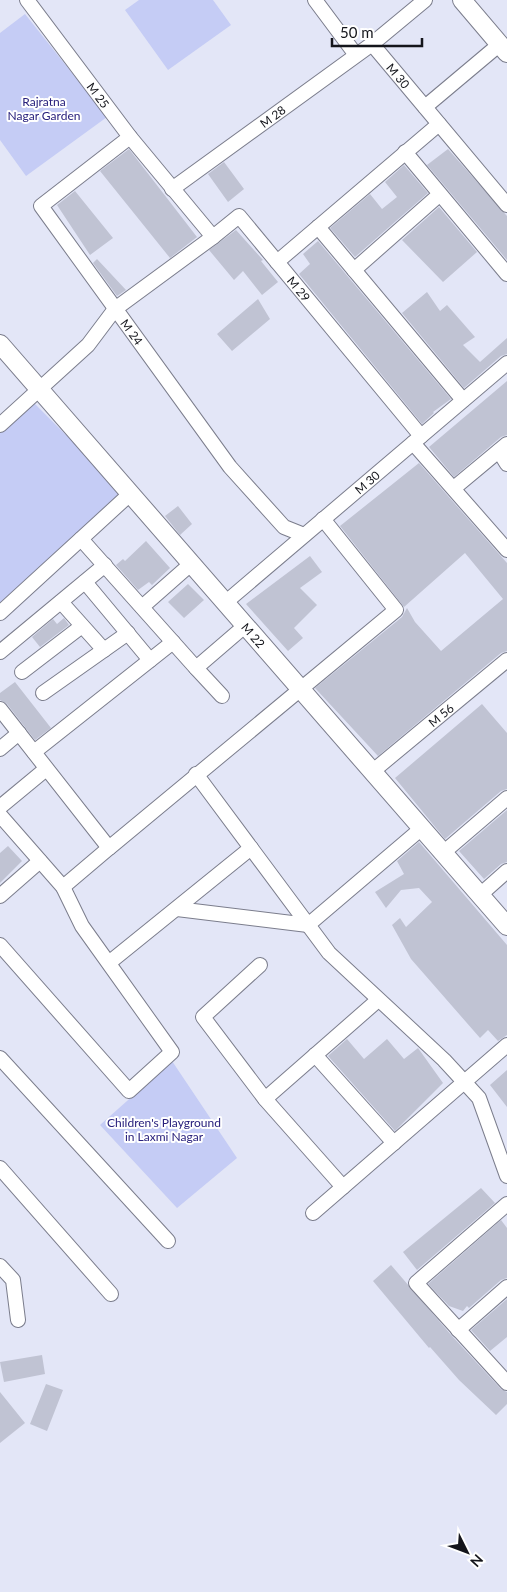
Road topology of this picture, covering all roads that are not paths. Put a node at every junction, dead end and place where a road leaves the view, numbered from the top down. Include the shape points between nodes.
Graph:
1 (27, 0) edge
2 (315, 0) edge
3 (462, 0) edge
4 (416, 3) edge
5 (372, 44) junction
6 (503, 48) edge
7 (356, 55) junction
8 (425, 106) junction
9 (439, 124) junction
10 (130, 137) junction
11 (405, 152) junction
12 (172, 189) junction
13 (439, 194) junction
14 (507, 205) edge
15 (318, 227) junction
16 (213, 237) junction
17 (277, 262) junction
18 (354, 270) junction
19 (507, 274) edge
20 (115, 309) junction
21 (0, 344) edge
22 (507, 363) edge
23 (40, 391) junction
24 (463, 400) junction
25 (0, 425) edge
26 (417, 439) junction
27 (503, 448) edge
28 (507, 464) edge
29 (454, 488) junction
30 (130, 494) junction
31 (323, 519) junction
32 (304, 535) junction
33 (82, 539) junction
34 (507, 550) edge
35 (192, 563) junction
36 (105, 565) junction
37 (85, 582) junction
38 (61, 602) junction
39 (226, 602) junction
40 (142, 607) junction
41 (0, 613) edge
42 (246, 625) junction
43 (82, 626) junction
44 (128, 633) junction
45 (173, 642) junction
46 (104, 650) junction
47 (0, 652) edge
48 (150, 660) junction
49 (507, 660) edge
50 (196, 668) junction
51 (22, 672) dead end
52 (302, 689) junction
53 (43, 693) dead end
54 (222, 696) dead end
55 (0, 709) edge
56 (19, 733) junction
57 (0, 749) edge
58 (34, 752) junction
59 (46, 769) junction
60 (374, 771) junction
61 (196, 774) junction
62 (507, 798) edge
63 (0, 807) edge
64 (0, 815) edge
65 (422, 828) junction
66 (109, 848) junction
67 (251, 848) junction
68 (444, 852) junction
69 (40, 861) junction
70 (507, 871) edge
71 (63, 888) junction
72 (480, 895) junction
73 (0, 896) edge
74 (177, 909) junction
75 (308, 925) junction
76 (507, 926) edge
77 (0, 945) edge
78 (110, 962) junction
79 (260, 965) dead end
80 (378, 1000) junction
81 (507, 1045) edge
82 (315, 1055) junction
83 (0, 1058) edge
84 (464, 1082) junction
85 (264, 1099) junction
86 (394, 1143) junction
87 (0, 1168) edge
88 (507, 1176) edge
89 (343, 1187) junction
90 (507, 1204) edge
91 (313, 1213) dead end
92 (168, 1240) dead end
93 (0, 1266) edge
94 (507, 1287) edge
95 (111, 1294) dead end
96 (18, 1320) dead end
97 (458, 1330) junction
98 (507, 1383) edge

1 - 10 street, M 25
2 - 7 street
3 - 6 street
4 - 5 street
5 - 7 street, M 28
5 - 8 street, M 30
6 - 8 street
7 - 12 street, M 28
8 - 9 street, M 30
9 - 11 street
9 - 14 street, M 30
10 - 12 street, M 25
10 - 20 street, M 24 via 41,206
11 - 13 street
11 - 15 street
12 - 16 street
13 - 18 street
13 - 19 street
15 - 17 street
15 - 18 street
16 - 17 street, M 29 via 239,216
16 - 20 street
17 - 26 street, M 29
18 - 24 street
20 - 23 street via 88,345
20 - 32 street, M 24 via 230,467 284,527
21 - 23 street, M 22
22 - 24 street, M 30
23 - 25 street
23 - 30 street, M 22
24 - 26 street, M 30
26 - 29 street, M 29
26 - 31 street, M 30
27 - 28 street
27 - 29 street
29 - 34 street, M 29
30 - 33 street
30 - 35 street, M 22
31 - 32 street, M 30
31 - 52 street via 396,610
32 - 39 street, M 30
33 - 36 street
33 - 41 street
35 - 39 street, M 22
35 - 40 street
36 - 37 street
36 - 40 street
37 - 38 street
37 - 44 street
38 - 43 street
38 - 47 street
39 - 42 street, M 22
40 - 45 street
42 - 50 street
42 - 52 street, M 22
43 - 46 street
43 - 51 street
44 - 46 street
44 - 48 street
45 - 48 street
45 - 50 street
46 - 53 street
48 - 58 street
49 - 60 street, M 56
50 - 54 street
52 - 60 street, M 22
52 - 61 street
55 - 56 street
56 - 57 street
56 - 58 street
58 - 59 street
59 - 63 street
59 - 66 street
60 - 65 street, M 22
61 - 66 street
61 - 67 street
62 - 68 street
64 - 69 street
65 - 68 street, M 22
65 - 75 street
66 - 71 street
67 - 74 street
67 - 75 street
68 - 72 street, M 22
69 - 71 street
69 - 73 street
70 - 72 street
71 - 78 street via 82,926
72 - 76 street, M 22
74 - 75 street
74 - 78 street
75 - 80 street via 329,953
77 - 78 street via 129,1090 172,1052
79 - 85 street via 203,1017
80 - 82 street
80 - 84 street
81 - 84 street
82 - 85 street
82 - 86 street
83 - 92 street
84 - 86 street
84 - 88 street via 479,1098
85 - 89 street
86 - 89 street
87 - 95 street
89 - 91 street
90 - 97 street via 416,1284
93 - 96 street via 13,1280
94 - 97 street
97 - 98 street

